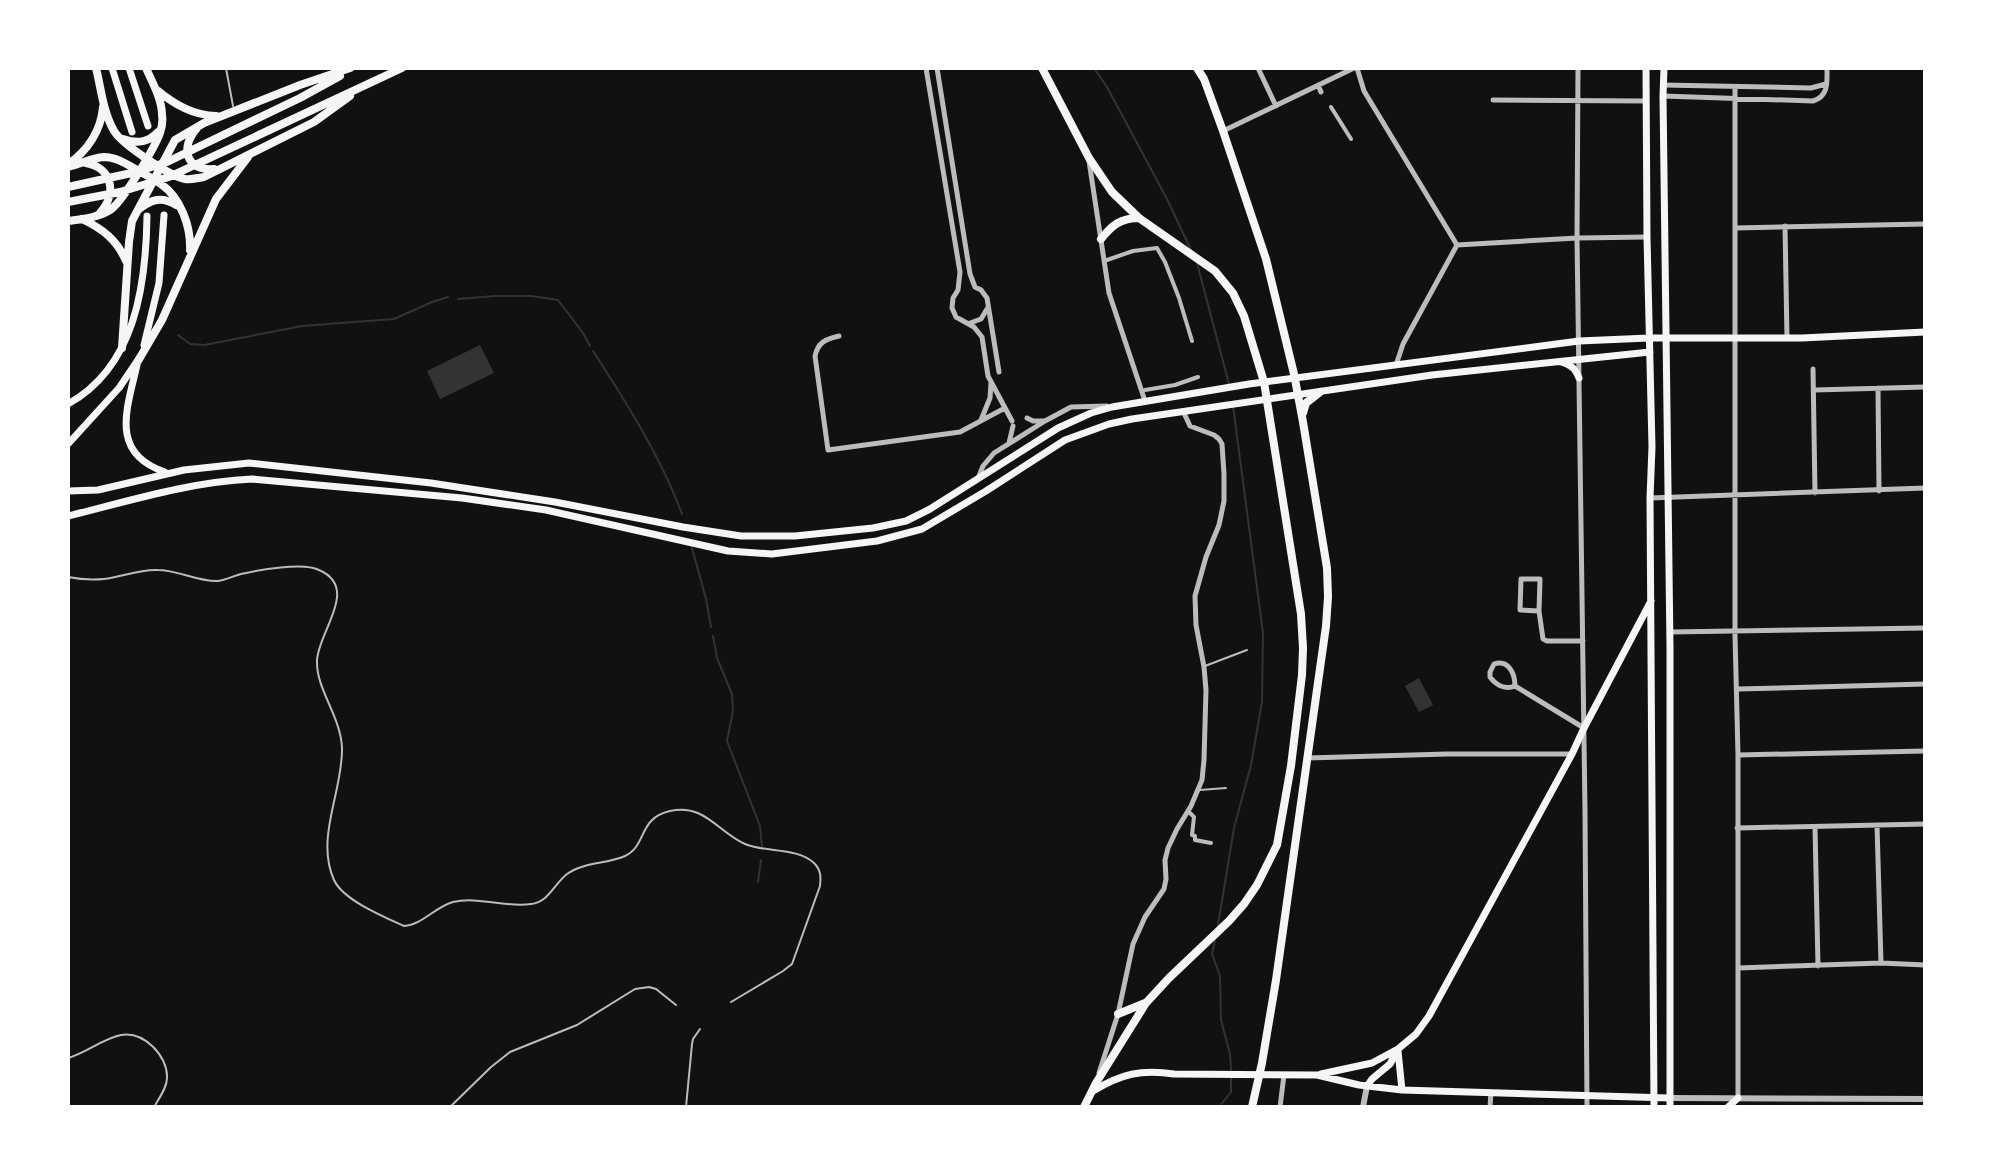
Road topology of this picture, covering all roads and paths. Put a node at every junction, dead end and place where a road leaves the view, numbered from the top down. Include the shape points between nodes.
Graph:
1 (96, 68) edge
2 (112, 68) edge
3 (129, 68) edge
4 (146, 68) edge
5 (226, 68) edge
6 (352, 68) edge
7 (402, 68) edge
8 (926, 68) edge
9 (937, 68) edge
10 (1042, 68) edge
11 (1197, 68) edge
12 (1204, 68) edge
13 (1258, 68) edge
14 (1355, 68) edge
15 (1578, 68) edge
16 (1646, 68) edge
17 (1664, 68) edge
18 (1827, 68) edge
19 (1204, 79) junction
20 (1827, 83) junction
21 (367, 84) junction
22 (1318, 85) junction
23 (1663, 85) junction
24 (154, 87) junction
25 (1735, 87) junction
26 (1321, 92) dead end
27 (1663, 96) junction
28 (1735, 99) junction
29 (1493, 100) dead end
30 (1578, 100) junction
31 (1645, 101) junction
32 (104, 102) junction
33 (1276, 106) junction
34 (1331, 107) dead end
35 (234, 111) junction
36 (221, 116) junction
37 (204, 123) junction
38 (162, 124) junction
39 (148, 126) dead end
40 (1223, 131) junction
41 (132, 132) dead end
42 (116, 135) junction
43 (1351, 139) dead end
44 (251, 153) junction
45 (146, 158) junction
46 (1089, 158) junction
47 (82, 163) junction
48 (68, 166) edge
49 (160, 166) junction
50 (222, 168) junction
51 (138, 171) junction
52 (153, 179) junction
53 (68, 187) edge
54 (68, 202) edge
55 (180, 208) junction
56 (135, 213) junction
57 (164, 215) dead end
58 (96, 216) junction
59 (147, 216) dead end
60 (1139, 218) junction
61 (82, 219) junction
62 (68, 221) edge
63 (1925, 224) edge
64 (1785, 226) junction
65 (1735, 228) junction
66 (1647, 237) junction
67 (1577, 238) junction
68 (1101, 239) junction
69 (1457, 245) junction
70 (188, 259) junction
71 (1107, 260) dead end
72 (128, 265) junction
73 (975, 287) junction
74 (958, 290) junction
75 (987, 309) junction
76 (969, 323) junction
77 (1925, 332) edge
78 (839, 336) dead end
79 (1649, 338) junction
80 (1665, 338) junction
81 (1735, 338) junction
82 (1787, 338) junction
83 (1192, 341) dead end
84 (1579, 341) junction
85 (122, 348) junction
86 (1650, 352) junction
87 (1579, 359) junction
88 (138, 361) junction
89 (1559, 361) junction
90 (1396, 366) junction
91 (1813, 369) dead end
92 (999, 372) dead end
93 (1198, 377) dead end
94 (1294, 378) junction
95 (1579, 378) junction
96 (991, 382) junction
97 (1264, 382) junction
98 (1925, 387) edge
99 (1878, 388) junction
100 (1145, 390) dead end
101 (1814, 390) junction
102 (1320, 392) junction
103 (1177, 395) junction
104 (1298, 395) junction
105 (1267, 399) junction
106 (1145, 401) junction
107 (68, 404) edge
108 (1112, 407) junction
109 (1005, 408) junction
110 (1185, 411) junction
111 (1147, 417) junction
112 (1027, 418) dead end
113 (981, 421) junction
114 (1045, 421) junction
115 (1303, 422) junction
116 (1009, 443) junction
117 (68, 444) edge
118 (167, 473) junction
119 (979, 477) junction
120 (1925, 488) edge
121 (68, 491) edge
122 (1879, 491) junction
123 (1815, 493) junction
124 (1735, 494) junction
125 (1650, 498) junction
126 (1667, 498) junction
127 (68, 516) edge
128 (68, 577) edge
129 (1651, 600) junction
130 (1539, 611) junction
131 (1652, 616) junction
132 (1925, 628) edge
133 (1736, 631) junction
134 (1669, 632) junction
135 (1583, 641) junction
136 (1247, 650) dead end
137 (1204, 667) junction
138 (1925, 684) edge
139 (1515, 686) junction
140 (1738, 689) junction
141 (1584, 728) junction
142 (1925, 751) edge
143 (1572, 754) junction
144 (1738, 755) junction
145 (1306, 758) junction
146 (1226, 788) dead end
147 (1199, 790) junction
148 (1188, 811) junction
149 (1925, 824) edge
150 (1877, 825) junction
151 (1815, 827) junction
152 (1737, 828) junction
153 (1211, 843) dead end
154 (1277, 845) junction
155 (1293, 849) junction
156 (1881, 963) junction
157 (1925, 965) edge
158 (1818, 966) junction
159 (1738, 968) junction
160 (731, 1002) dead end
161 (1146, 1003) junction
162 (676, 1005) dead end
163 (1118, 1014) junction
164 (700, 1029) dead end
165 (1398, 1049) junction
166 (68, 1058) edge
167 (1260, 1075) junction
168 (1284, 1075) junction
169 (1317, 1075) junction
170 (1096, 1083) junction
171 (1367, 1086) junction
172 (1402, 1090) junction
173 (1091, 1092) junction
174 (1491, 1092) junction
175 (1587, 1095) junction
176 (1738, 1098) junction
177 (1925, 1099) edge
178 (1654, 1102) edge
179 (1670, 1102) edge
180 (1915, 1103) edge
181 (154, 1107) edge
182 (450, 1107) edge
183 (686, 1107) edge
184 (1084, 1107) edge
185 (1252, 1107) edge
186 (1280, 1107) edge
187 (1363, 1107) edge
188 (1490, 1107) edge
189 (1587, 1107) edge
190 (1728, 1107) edge

1 - 32 main road
2 - 41 main road
3 - 39 main road
4 - 24 main road
5 - 35 lane
6 - 35 main road
6 - 53 main road via 167,162
7 - 21 main road
8 - 74 street via 956,243
9 - 73 street
10 - 46 main road
11 - 19 main road
12 - 19 street
13 - 33 street
14 - 22 street
14 - 69 street
15 - 30 street
16 - 31 main road
17 - 23 main road
18 - 20 street
19 - 40 main road
20 - 25 street via 1811,88
20 - 28 street via 1823,95 1813,101
21 - 44 main road via 314,122
21 - 54 main road via 169,177
22 - 26 street
22 - 33 street
23 - 25 street
23 - 27 main road
24 - 36 main road via 190,111
24 - 38 main road
25 - 28 street
27 - 28 street
27 - 80 main road
28 - 65 street
29 - 30 street
30 - 31 street
30 - 67 street
31 - 66 main road
32 - 42 main road
32 - 48 main road via 90,144
33 - 40 street
34 - 43 street
35 - 36 main road
36 - 37 main road
37 - 49 main road via 175,140
37 - 50 main road via 189,139 190,161 200,168
38 - 42 main road via 153,137 140,142
38 - 45 main road
40 - 94 main road via 1266,259
42 - 45 main road
44 - 50 main road
44 - 70 main road via 216,199
45 - 49 main road
45 - 51 main road
46 - 60 main road via 1112,192
46 - 68 street
47 - 48 main road
47 - 51 main road via 111,158
47 - 58 main road via 101,169 109,183 110,198
49 - 50 main road via 190,180
49 - 52 main road
51 - 52 main road
51 - 58 main road via 116,205
52 - 55 main road
52 - 56 main road
55 - 56 main road via 158,199
55 - 70 main road via 189,231
56 - 72 main road
57 - 88 main road via 159,283
58 - 61 main road
59 - 85 main road via 142,286
60 - 68 main road via 1118,222
60 - 97 main road via 1215,271 1233,293
61 - 62 main road
61 - 72 main road via 111,237
63 - 64 street
64 - 65 street
64 - 82 street
65 - 81 street
66 - 67 street
66 - 79 main road
67 - 69 street
67 - 84 street
68 - 106 street via 1111,301
69 - 90 street
70 - 88 main road
71 - 83 street via 1159,250
72 - 85 main road
73 - 74 street
73 - 75 street via 985,295
74 - 76 street via 952,308 956,317
75 - 76 street via 981,319
75 - 92 street
76 - 96 street via 982,337
77 - 82 main road
78 - 113 street via 821,343 815,356 828,450 953,433
79 - 80 main road
79 - 84 main road
79 - 86 main road
80 - 81 main road
80 - 126 main road
81 - 82 main road
81 - 124 street
84 - 87 street
84 - 90 main road
85 - 107 main road via 97,384
86 - 87 main road
86 - 125 main road
87 - 89 main road
87 - 95 street
88 - 117 main road
88 - 118 main road via 127,435 137,457
89 - 95 main road via 1575,369
89 - 102 main road
90 - 94 main road
91 - 101 street
93 - 100 street
94 - 97 main road
94 - 104 main road
95 - 135 street
96 - 109 street
96 - 113 street
97 - 103 main road
97 - 105 main road
98 - 99 street
99 - 101 street
99 - 122 street
101 - 123 street
102 - 104 main road
102 - 115 main road via 1306,403
103 - 106 main road
103 - 111 main road via 1146,405
104 - 105 main road
104 - 115 main road
105 - 110 main road
105 - 154 main road via 1303,636 1297,721
106 - 108 main road
108 - 114 street via 1077,406
108 - 119 main road via 1058,428
109 - 113 street
109 - 116 street via 1013,424
110 - 111 main road
110 - 137 street via 1190,426 1222,444 1224,501 1195,596
111 - 127 main road via 1065,440 922,529 890,539 772,554 728,551 546,510 252,479 186,486
112 - 114 street
114 - 116 street
115 - 145 main road via 1328,597
116 - 119 street via 986,461
118 - 119 main road via 249,463 431,483 761,537 898,523
118 - 121 main road via 98,490
120 - 122 street
122 - 123 street
123 - 124 street
124 - 126 street
124 - 133 street
125 - 126 street
125 - 129 main road
126 - 134 main road
128 - 160 lane via 104,579 156,569 214,581 291,567 313,567 330,576 337,590 336,607 317,661 342,751 327,844 329,864 345,894 404,926 461,900 511,906 541,902 578,868 634,850 646,825 674,810 697,811 748,846 797,854 814,863 821,873 820,886 792,964
129 - 131 main road
129 - 141 main road
130 - 130 street via 1540,579 1521,579 1520,610
130 - 135 street via 1543,639
131 - 134 main road
131 - 178 main road
132 - 133 street
133 - 134 street
133 - 140 street
134 - 179 main road
135 - 141 street
136 - 137 lane
137 - 147 street
138 - 140 street
139 - 139 street via 1508,666 1494,664 1493,681
139 - 141 street
140 - 144 street
141 - 143 main road
141 - 175 street
142 - 144 street
143 - 145 street
143 - 165 main road via 1429,1016
144 - 152 street
145 - 155 main road
146 - 147 lane
147 - 148 street
148 - 153 street via 1194,817 1195,840
148 - 163 street via 1168,848 1164,889 1133,944
149 - 150 street
150 - 151 street
150 - 156 street
151 - 152 street
151 - 158 street
152 - 159 street
154 - 155 main road
154 - 161 main road via 1244,904
155 - 167 main road
156 - 157 street
156 - 158 street
158 - 159 street
159 - 176 street
161 - 163 main road
161 - 170 main road
162 - 182 lane via 656,989 635,989 577,1025 510,1052
163 - 170 street
164 - 183 lane via 692,1044
165 - 169 main road via 1372,1063
165 - 171 main road
165 - 172 main road
166 - 181 lane via 122,1035 139,1038 158,1052 167,1074
167 - 168 main road
167 - 173 main road via 1157,1071 1114,1079
167 - 185 main road
168 - 169 main road
168 - 186 street
169 - 171 main road
170 - 173 main road
171 - 172 main road
171 - 187 street
172 - 174 main road
173 - 184 main road
174 - 175 main road
174 - 188 street
175 - 178 main road
175 - 189 street
176 - 179 street
176 - 180 street
176 - 190 main road
177 - 180 street
178 - 179 main road

